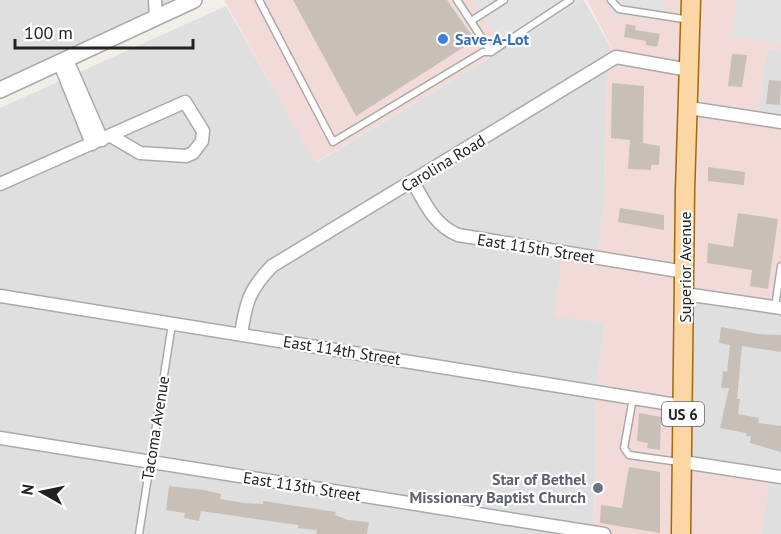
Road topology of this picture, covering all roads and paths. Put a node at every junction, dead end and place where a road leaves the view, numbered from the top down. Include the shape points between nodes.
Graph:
1 (155, 0) edge
2 (194, 0) edge
3 (259, 0) edge
4 (457, 0) edge
5 (504, 0) edge
6 (570, 0) edge
7 (611, 0) edge
8 (691, 0) edge
9 (156, 17) junction
10 (471, 21) junction
11 (690, 21) junction
12 (491, 52) junction
13 (64, 62) junction
14 (689, 70) junction
15 (0, 90) edge
16 (689, 108) junction
17 (781, 122) edge
18 (102, 140) junction
19 (413, 182) junction
20 (0, 184) edge
21 (781, 266) edge
22 (685, 272) junction
23 (685, 294) junction
24 (0, 296) edge
25 (778, 307) edge
26 (172, 323) junction
27 (241, 334) junction
28 (633, 398) junction
29 (683, 406) junction
30 (0, 438) edge
31 (150, 461) junction
32 (683, 462) junction
33 (781, 477) edge
34 (139, 534) edge
35 (604, 534) edge
36 (681, 534) edge

1 - 9 street
2 - 9 street
3 - 12 lane via 333,142 483,52
4 - 10 lane
5 - 10 lane
6 - 12 lane
7 - 11 lane via 619,9
8 - 11 main road, Superior Avenue / US 6
9 - 13 street
10 - 12 lane
11 - 14 main road, Superior Avenue / US 6
13 - 15 street
13 - 18 street
14 - 16 main road, Superior Avenue / US 6
14 - 19 street, Carolina Road via 616,57
16 - 17 street
16 - 22 main road, Superior Avenue / US 6
18 - 18 street via 185,102 203,131 202,141 193,153 179,158 140,153
18 - 20 street
19 - 22 street, East 115th Street via 436,220 458,235
19 - 27 street, Carolina Road via 272,266 255,283 247,300
21 - 25 lane
22 - 23 main road, Superior Avenue / US 6
23 - 25 street
23 - 29 main road, Superior Avenue / US 6
24 - 26 street, East 114th Street
26 - 27 street, East 114th Street
26 - 31 lane, Tacoma Avenue
27 - 28 street, East 114th Street
28 - 29 street, East 114th Street
28 - 32 lane via 624,448 629,455
29 - 32 main road, Superior Avenue / US 6
30 - 31 street, East 113th Street
31 - 34 lane, Tacoma Avenue
31 - 35 street, East 113th Street
32 - 33 street
32 - 36 main road, Superior Avenue / US 6

